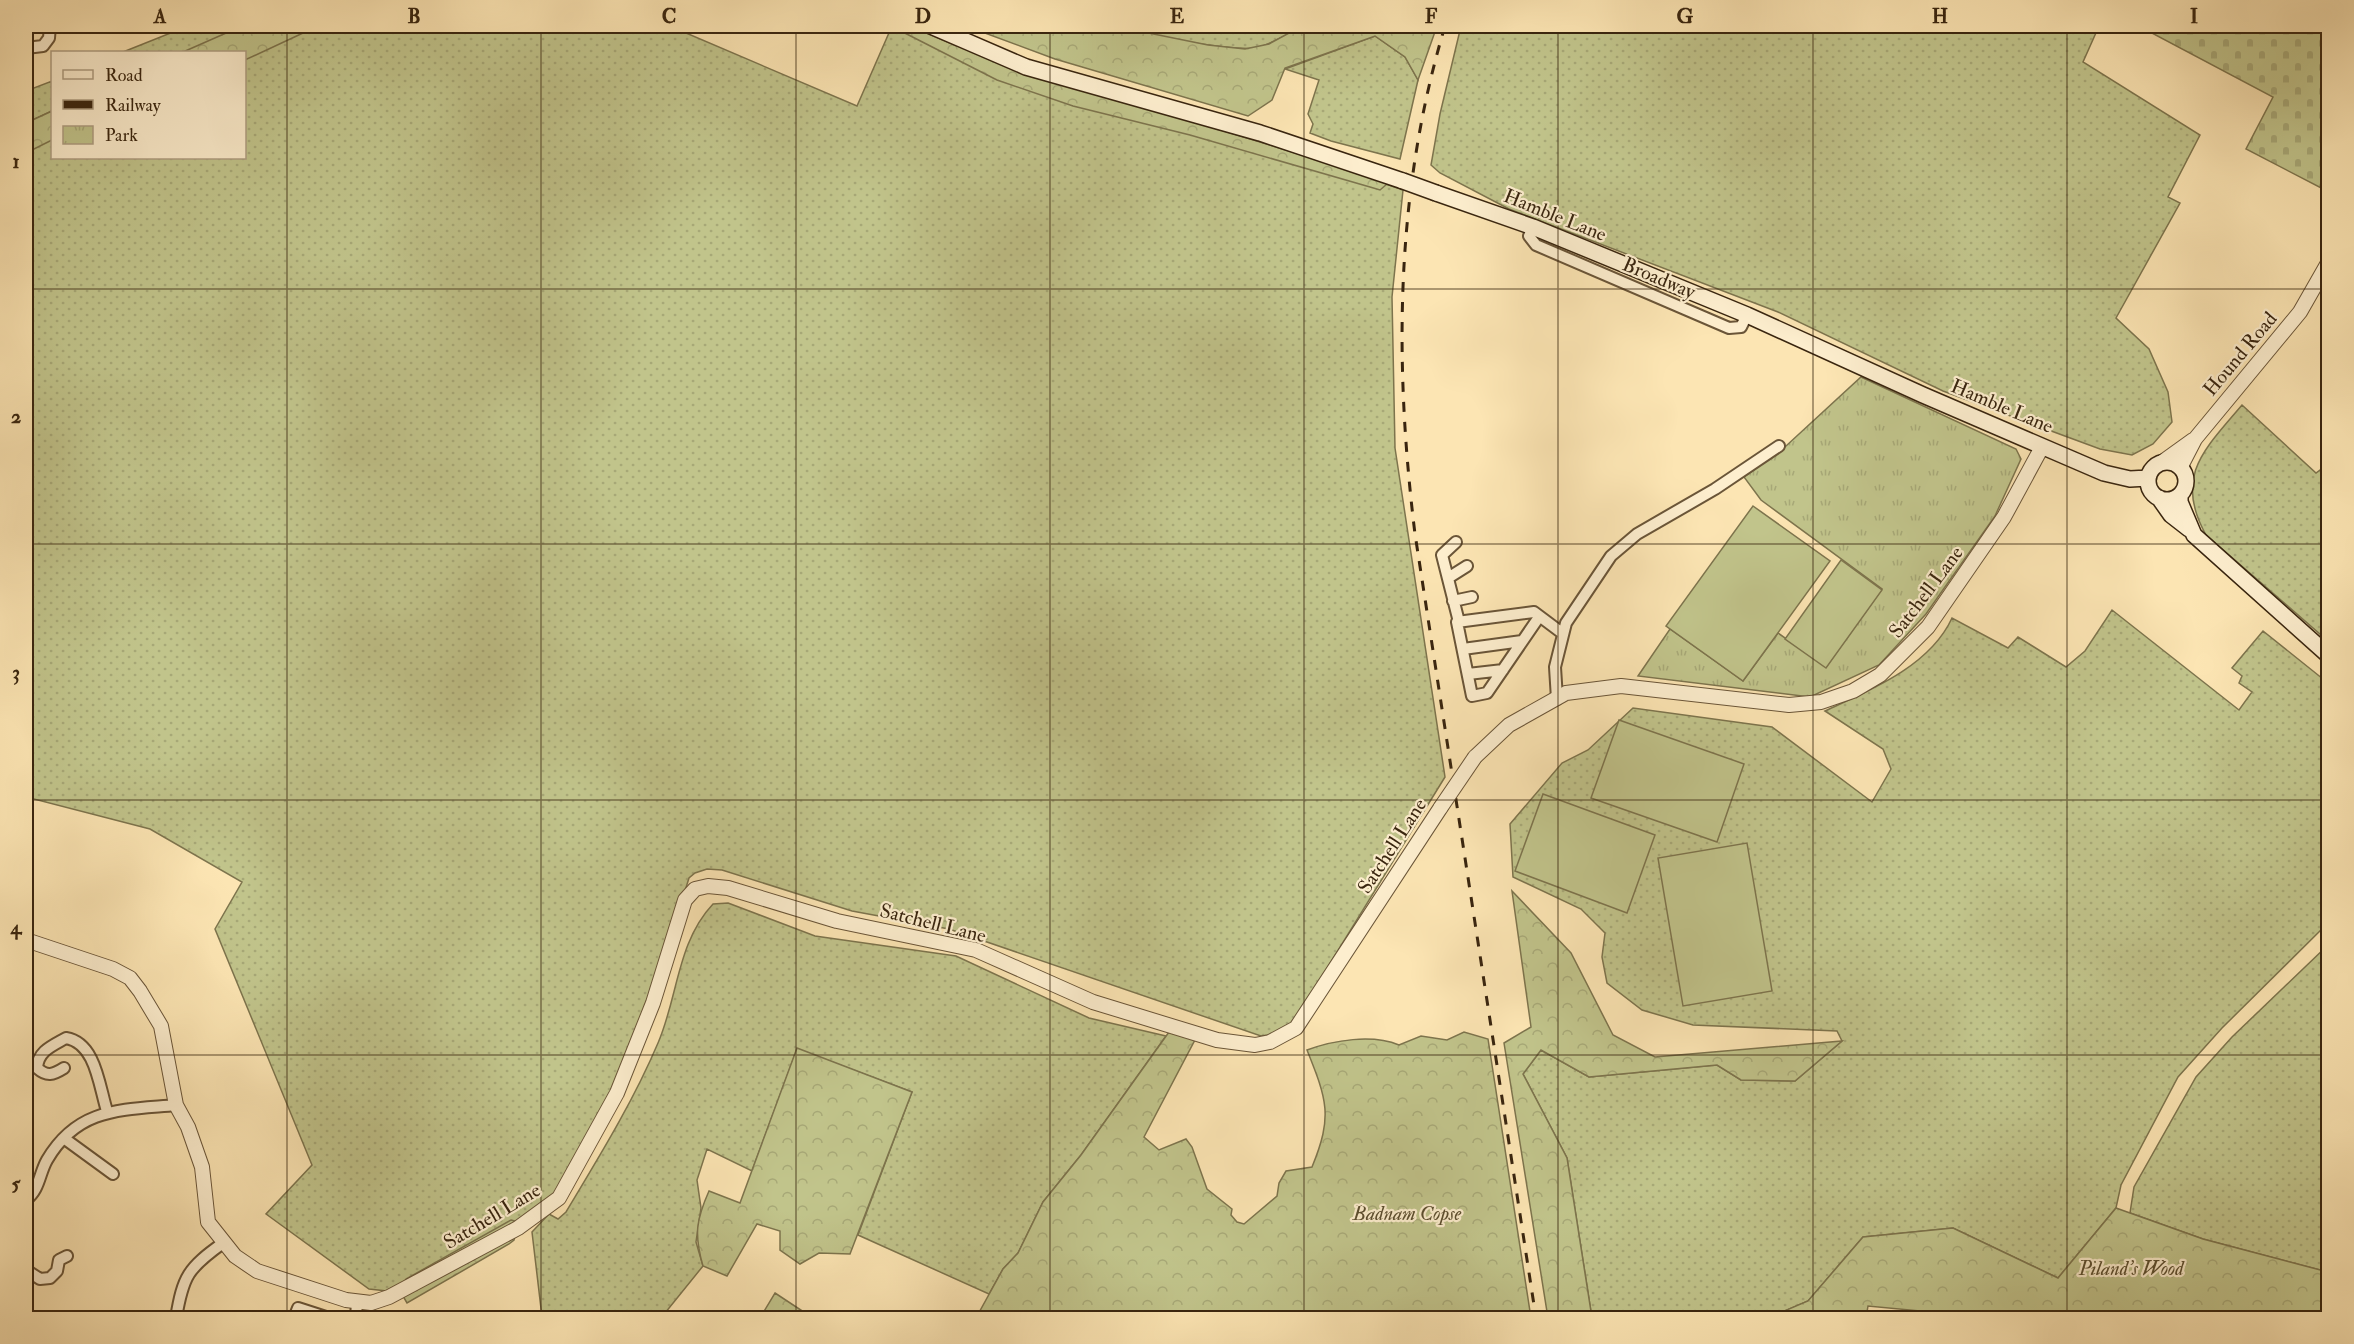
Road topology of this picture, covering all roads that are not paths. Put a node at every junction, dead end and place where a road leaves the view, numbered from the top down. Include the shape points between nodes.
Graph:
1 (50, 26) edge
2 (931, 26) edge
3 (26, 48) edge
4 (2328, 252) edge
5 (2328, 263) edge
6 (2319, 278) junction
7 (2195, 439) junction
8 (1779, 446) dead end
9 (2042, 447) junction
10 (2161, 463) junction
11 (2181, 468) junction
12 (2148, 478) junction
13 (2180, 495) junction
14 (2159, 498) junction
15 (2189, 529) junction
16 (1456, 542) dead end
17 (1467, 566) dead end
18 (1448, 578) junction
19 (1472, 597) dead end
20 (1454, 601) junction
21 (1539, 617) junction
22 (1459, 622) junction
23 (1562, 633) junction
24 (1522, 641) junction
25 (1463, 648) junction
26 (2328, 655) edge
27 (1503, 670) junction
28 (1468, 674) junction
29 (1557, 699) junction
30 (26, 940) edge
31 (64, 1068) dead end
32 (176, 1105) junction
33 (107, 1111) junction
34 (64, 1138) junction
35 (113, 1174) dead end
36 (26, 1200) edge
37 (223, 1243) junction
38 (59, 1257) dead end
39 (26, 1270) edge
40 (357, 1302) junction
41 (176, 1318) edge
42 (294, 1318) edge
43 (329, 1318) edge
44 (356, 1318) edge

1 - 3 street via 49,38 43,46
2 - 9 main road, Hamble Lane, bridge via 1026,67 1260,133 1533,227 1748,315
4 - 6 street
5 - 6 street, Hound Road
6 - 7 street, Hound Road via 2300,312
7 - 10 street
7 - 11 street, Hound Road
8 - 23 street via 1637,534 1616,552
9 - 12 main road, Hamble Lane via 2104,472 2130,479
9 - 29 street, Satchell Lane via 2004,517 1935,619 1880,675 1853,690 1821,702 1790,705 1621,686 1566,693
10 - 11 main road
10 - 12 main road
11 - 13 main road via 2186,483
12 - 14 main road via 2152,492
13 - 14 main road via 2172,500
13 - 15 main road
14 - 15 main road via 2171,515
15 - 26 main road
16 - 18 street via 1442,555
17 - 18 street
18 - 20 street
19 - 20 street
20 - 22 street
21 - 22 street via 1534,612
21 - 23 street
21 - 24 street
22 - 25 street
23 - 29 street via 1556,667
24 - 25 street
24 - 27 street
25 - 28 street
27 - 28 street
27 - 28 street via 1487,693 1472,696
29 - 40 street, Satchell Lane, bridge via 1509,725 1475,757 1296,1028 1270,1042 1255,1045 1217,1040 1093,1002 976,950 837,921 728,888 695,889 685,900 653,1003 616,1093 559,1198 518,1228 400,1292 381,1300
30 - 32 street, Satchell Lane via 130,978 160,1026
31 - 33 street via 53,1075 44,1074 37,1068 38,1059 66,1038 78,1040 93,1064
32 - 33 street
32 - 37 street, Satchell Lane via 202,1167 208,1222
33 - 34 street via 89,1118
34 - 35 street
34 - 36 street
37 - 40 street, Satchell Lane via 257,1270
37 - 41 street via 196,1262 182,1286
38 - 39 street via 57,1270 50,1278 40,1279
40 - 44 street
42 - 43 street via 298,1308

